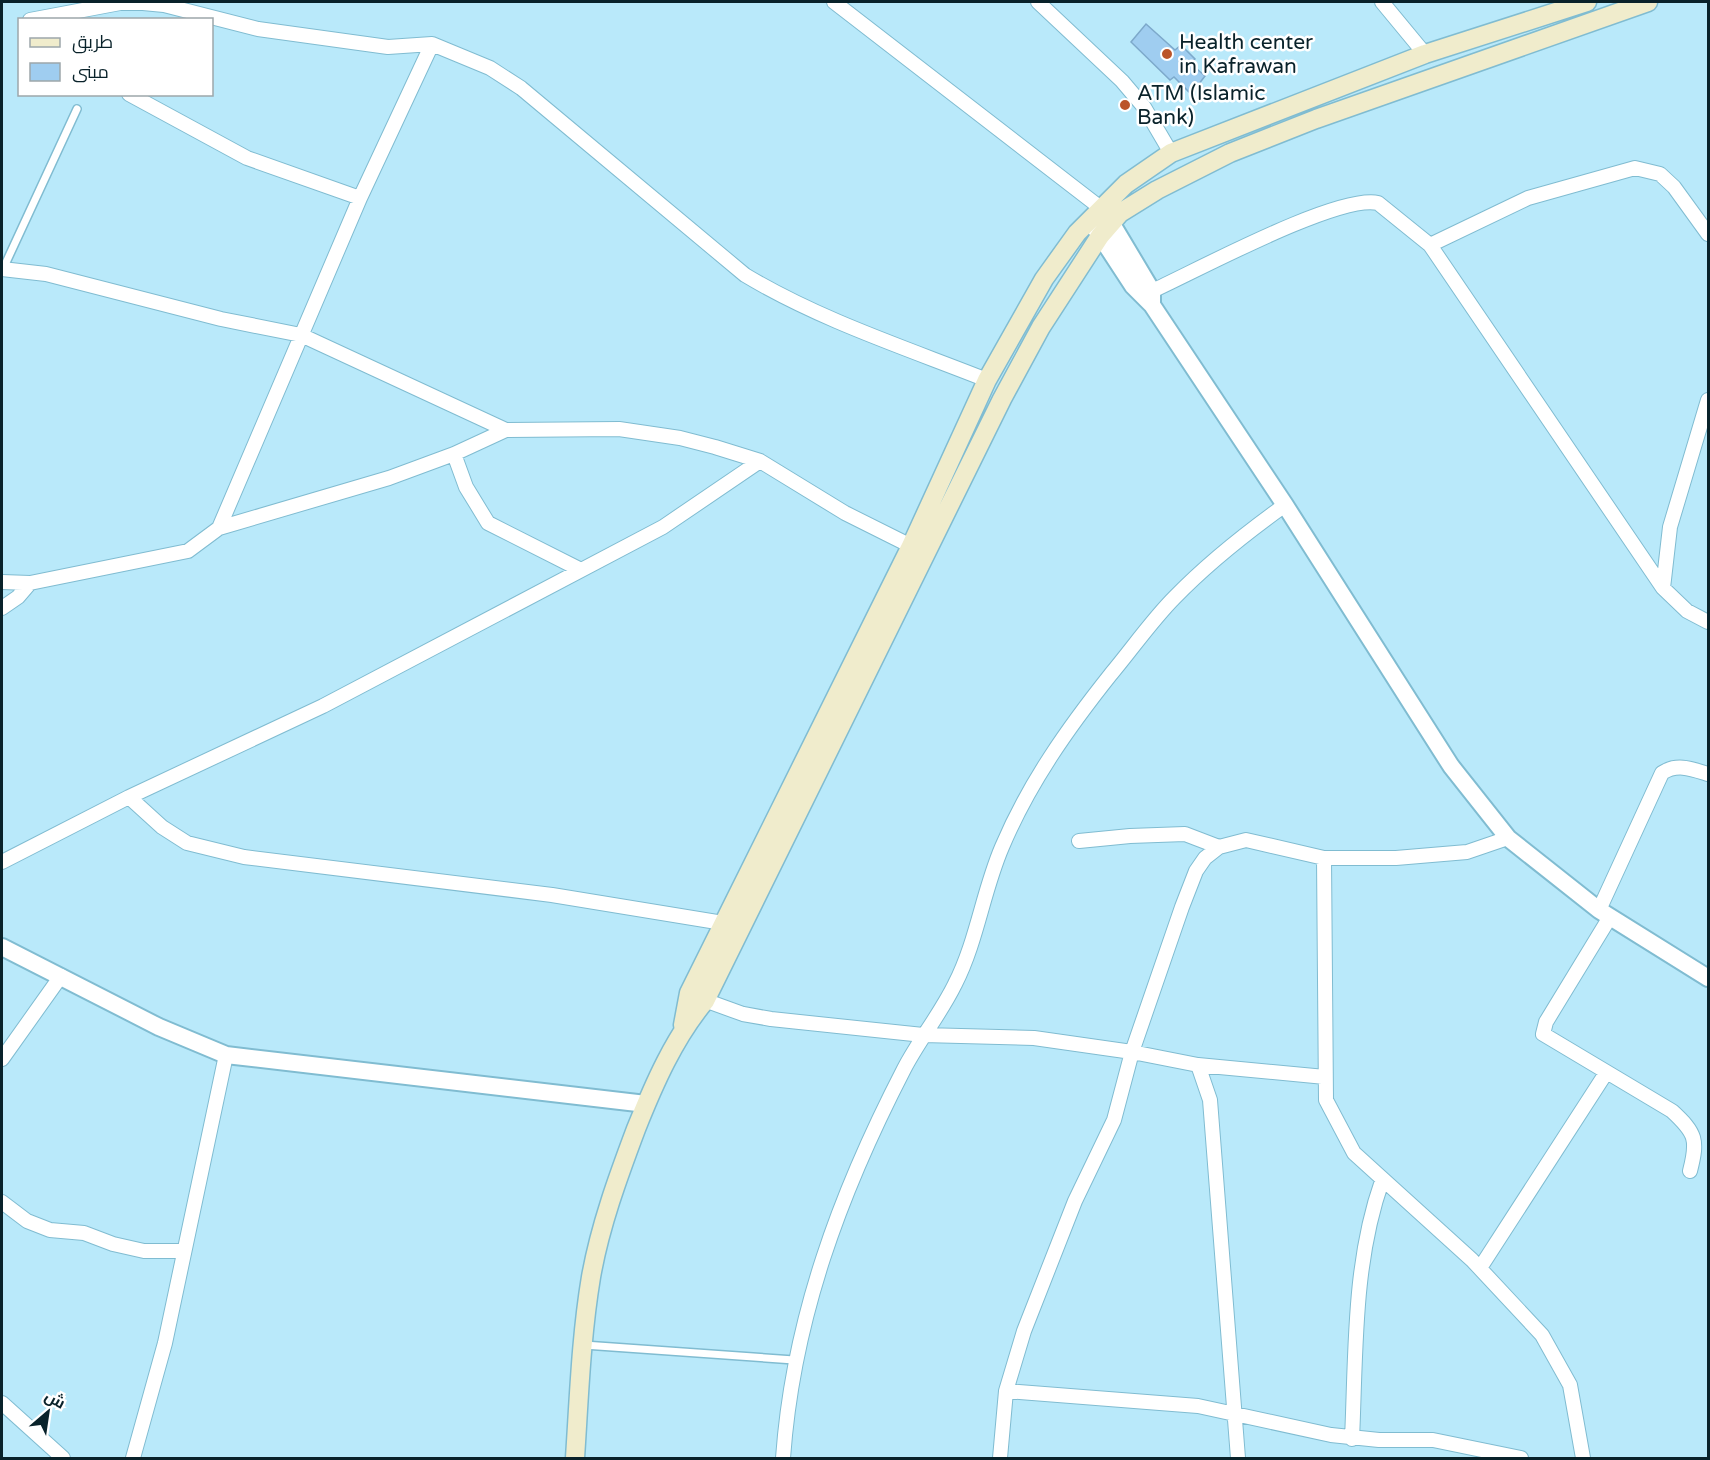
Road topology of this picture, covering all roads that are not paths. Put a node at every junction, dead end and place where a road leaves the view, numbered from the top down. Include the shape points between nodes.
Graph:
1 (834, 2) edge
2 (1038, 2) edge
3 (1382, 2) edge
4 (1587, 2) edge
5 (1648, 2) edge
6 (41, 18) edge
7 (432, 44) junction
8 (1425, 54) junction
9 (133, 96) edge
10 (77, 109) dead end
11 (1172, 153) junction
12 (360, 198) junction
13 (1101, 222) junction
14 (1708, 234) edge
15 (1430, 245) junction
16 (2, 269) edge
17 (1152, 298) junction
18 (301, 335) junction
19 (987, 380) junction
20 (1708, 400) edge
21 (506, 430) junction
22 (454, 454) junction
23 (760, 461) junction
24 (1285, 505) junction
25 (219, 528) junction
26 (911, 546) junction
27 (581, 570) junction
28 (2, 582) edge
29 (30, 583) junction
30 (1663, 588) junction
31 (2, 609) edge
32 (1708, 622) edge
33 (1708, 774) edge
34 (129, 797) junction
35 (1508, 837) junction
36 (1078, 841) dead end
37 (1219, 847) junction
38 (1324, 858) junction
39 (2, 862) edge
40 (1604, 913) junction
41 (723, 923) junction
42 (2, 947) edge
43 (61, 976) junction
44 (1708, 978) edge
45 (697, 997) junction
46 (923, 1035) junction
47 (1132, 1052) junction
48 (226, 1055) junction
49 (2, 1059) edge
50 (1198, 1065) junction
51 (1606, 1073) junction
52 (1325, 1077) junction
53 (646, 1104) junction
54 (1690, 1171) dead end
55 (1382, 1181) junction
56 (2, 1202) edge
57 (183, 1251) junction
58 (1480, 1268) junction
59 (582, 1345) junction
60 (795, 1360) junction
61 (1006, 1391) junction
62 (2, 1403) edge
63 (1234, 1415) junction
64 (1352, 1439) junction
65 (63, 1458) edge
66 (133, 1458) edge
67 (575, 1458) edge
68 (783, 1458) edge
69 (1000, 1458) edge
70 (1238, 1458) edge
71 (1521, 1458) edge
72 (1583, 1458) edge

1 - 13 street via 1076,191
2 - 11 street via 1122,81 1144,107
3 - 8 street
4 - 8 main road
5 - 13 main road via 1316,118 1179,177
6 - 7 street via 120,3 143,3 258,29 388,46
7 - 12 street
7 - 19 street via 490,68 521,88 727,262 771,291
8 - 11 main road
9 - 12 street via 247,158
10 - 16 lane
11 - 13 main road via 1126,184
12 - 18 street
13 - 17 street via 1132,286
13 - 19 main road via 1060,253
13 - 45 main road via 1002,399
14 - 15 street via 1660,174 1635,168 1528,198
15 - 17 street via 1378,203 1367,201 1300,221
15 - 30 street
16 - 18 street via 46,274 221,319
17 - 24 street
18 - 21 street
18 - 25 street
19 - 26 main road
20 - 30 street via 1670,527
21 - 22 street
21 - 23 street via 619,429 680,438
22 - 25 street via 389,478
22 - 27 street via 466,487 489,523
23 - 26 street via 845,513
23 - 27 street via 663,527
24 - 35 street via 1451,766
24 - 46 street via 1213,560 1172,599 1072,723 1038,773 1016,815 1000,850 956,983
25 - 29 street via 188,551
26 - 41 main road
27 - 34 street via 323,706
28 - 29 street
29 - 31 street
30 - 32 street via 1687,611
33 - 40 street via 1683,767 1662,773
34 - 39 street
34 - 41 street via 187,843 244,857 552,895
35 - 38 street via 1467,852 1396,858
35 - 40 street
36 - 37 street via 1185,834
37 - 38 street via 1246,840
37 - 47 street via 1196,871
38 - 52 street
40 - 44 street
40 - 51 street via 1543,1034
41 - 45 main road
42 - 43 street
43 - 48 street via 159,1027
43 - 49 street
45 - 46 street via 771,1019
45 - 53 main road
46 - 47 street via 1034,1038
46 - 60 street via 843,1200 814,1278
47 - 50 street
47 - 61 street via 1114,1120 1074,1201 1024,1331
48 - 53 street
48 - 57 street
50 - 52 street
50 - 63 street via 1210,1100
51 - 54 street via 1672,1111 1687,1124 1696,1147
51 - 58 street
52 - 55 street via 1326,1100 1354,1152
53 - 59 main road via 602,1229 591,1275
55 - 58 street
55 - 64 street via 1368,1227 1360,1275
56 - 57 street via 27,1221 50,1230 84,1233 144,1251
57 - 66 street via 165,1343
58 - 72 street via 1542,1335 1570,1385
59 - 60 lane
59 - 67 main road
60 - 68 street
61 - 63 street via 1198,1406
61 - 69 street
62 - 65 street
63 - 64 street
63 - 70 street
64 - 71 street via 1433,1440

